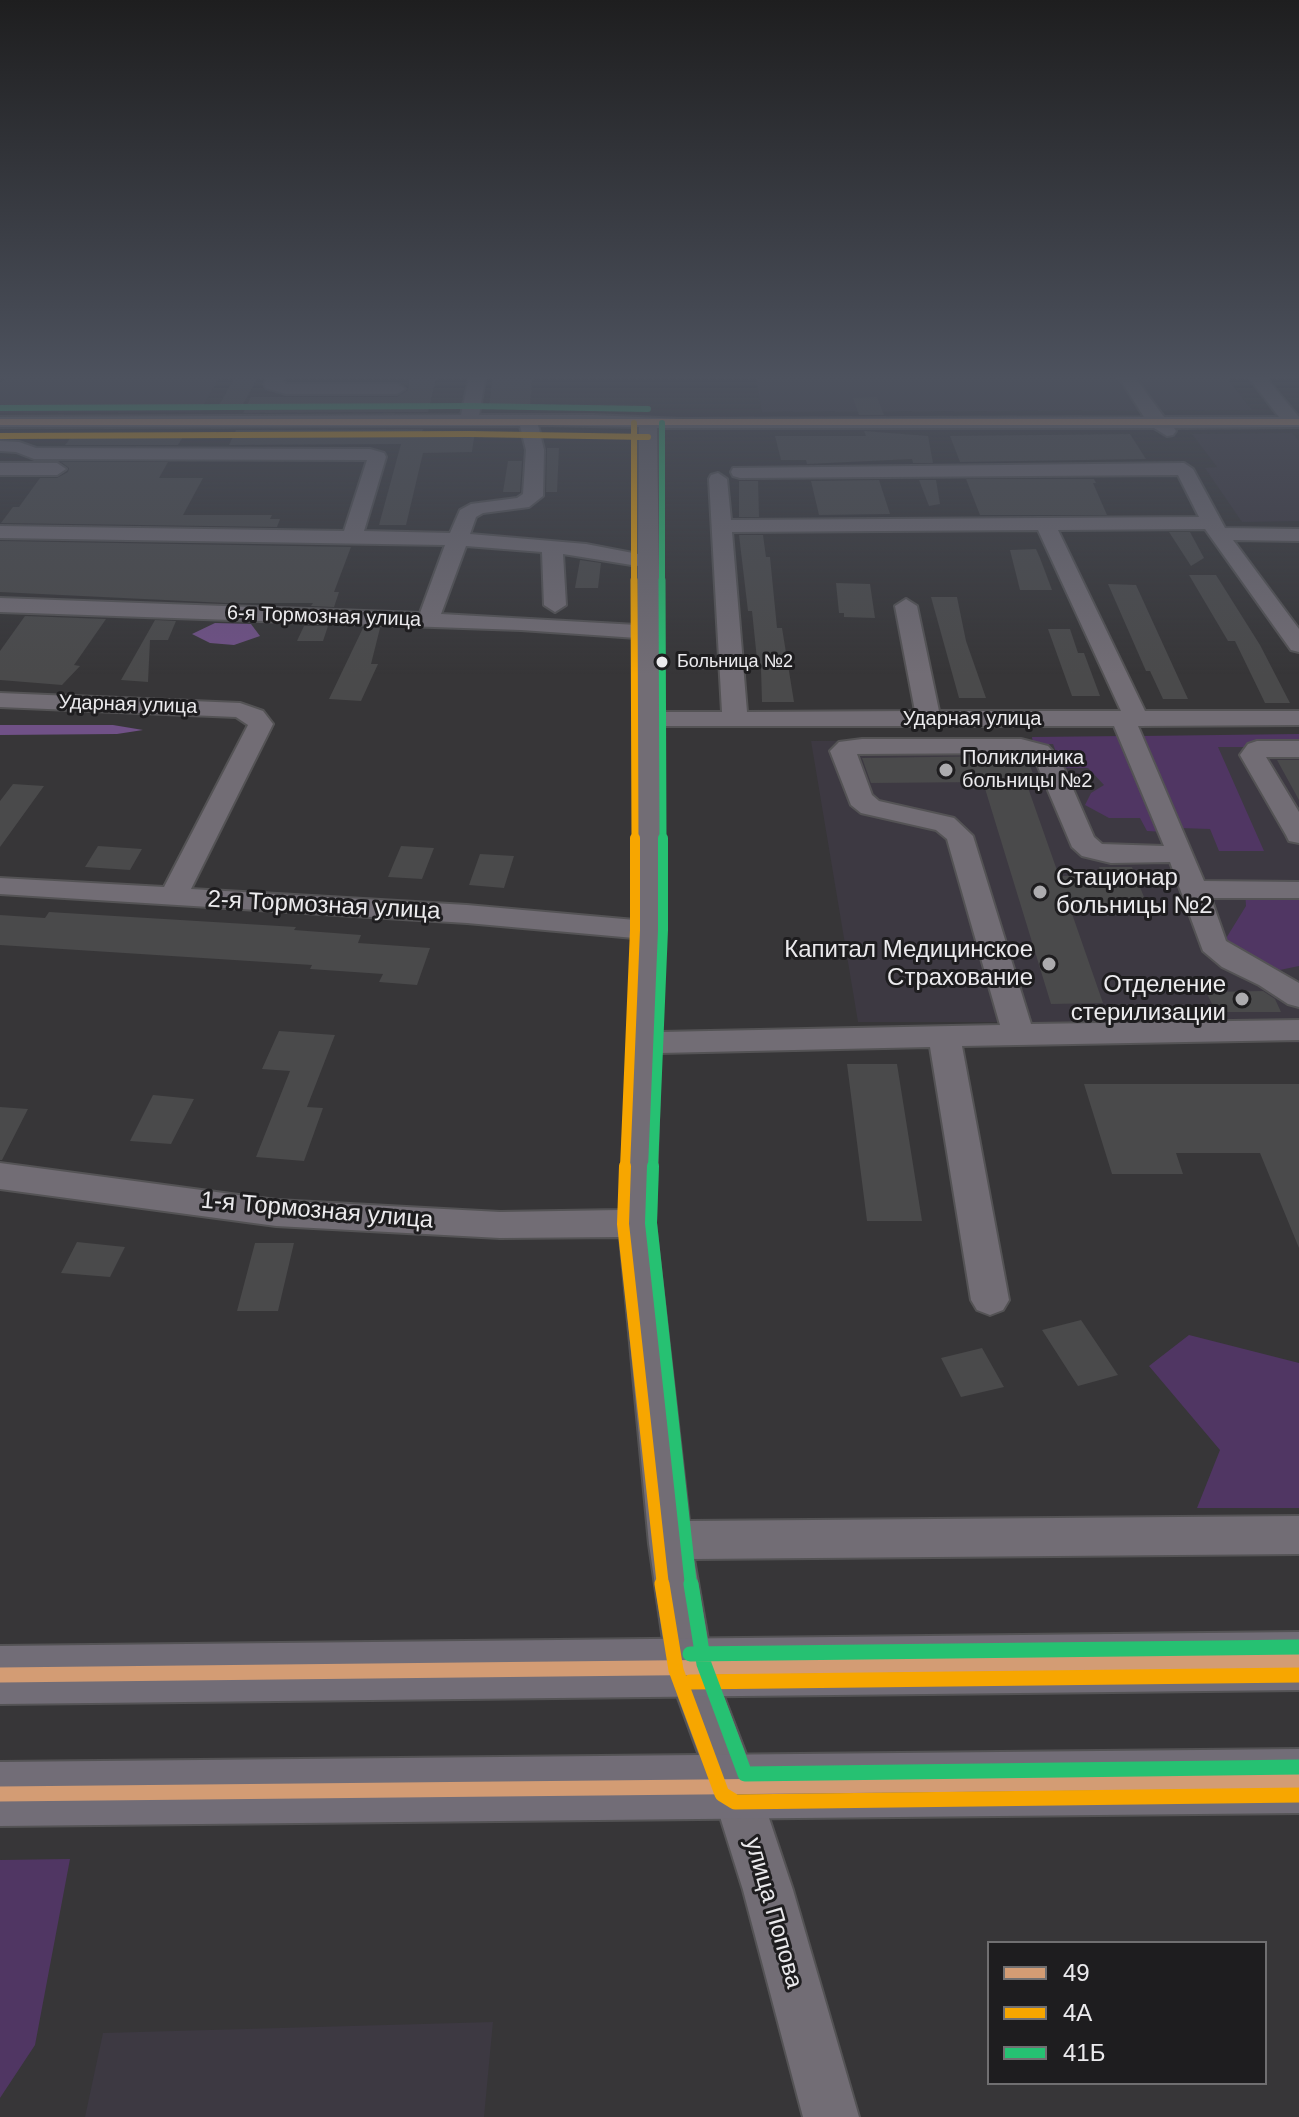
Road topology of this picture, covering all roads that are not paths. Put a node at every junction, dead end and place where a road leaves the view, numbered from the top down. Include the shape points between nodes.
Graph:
1 (371, 478) edge
2 (534, 478) edge
3 (649, 478) edge
4 (1192, 478) edge
5 (718, 479) dead end
6 (1046, 525) junction
7 (722, 526) junction
8 (1215, 528) junction
9 (0, 532) edge
10 (1299, 535) edge
11 (352, 538) junction
12 (458, 539) junction
13 (552, 549) junction
14 (650, 562) junction
15 (0, 605) edge
16 (555, 605) dead end
17 (906, 606) dead end
18 (428, 620) junction
19 (648, 632) junction
20 (1299, 645) edge
21 (0, 700) edge
22 (1129, 718) junction
23 (1299, 718) edge
24 (646, 719) junction
25 (735, 719) junction
26 (929, 720) junction
27 (1299, 749) edge
28 (1299, 835) edge
29 (1181, 854) junction
30 (0, 886) edge
31 (1194, 889) junction
32 (1299, 890) edge
33 (173, 897) junction
34 (649, 930) junction
35 (1299, 997) edge
36 (1299, 1030) edge
37 (1019, 1035) junction
38 (944, 1036) junction
39 (646, 1044) junction
40 (0, 1176) edge
41 (637, 1223) junction
42 (990, 1300) dead end
43 (1299, 1535) edge
44 (670, 1544) junction
45 (1299, 1661) edge
46 (690, 1668) junction
47 (0, 1675) edge
48 (1299, 1781) edge
49 (735, 1788) junction
50 (0, 1794) edge
51 (831, 2117) edge

1 - 11 street
2 - 12 street via 533,496 522,503 467,514
3 - 14 street, улица Попова
4 - 8 street
5 - 7 street
6 - 7 street
6 - 8 street
6 - 22 street
7 - 25 street
8 - 10 street
8 - 20 street
9 - 11 street
11 - 12 street
12 - 13 street
12 - 18 street
13 - 14 street
13 - 16 street
14 - 19 street, улица Попова
15 - 18 street, 6-я Тормозная улица
17 - 26 street
18 - 19 street, 6-я Тормозная улица
19 - 24 street, улица Попова
21 - 33 street, Ударная улица via 240,710 254,716 261,724
22 - 23 street, Ударная улица
22 - 26 street, Ударная улица
22 - 29 street
24 - 25 street, Ударная улица
24 - 34 street, улица Попова
25 - 26 street, Ударная улица
27 - 28 street via 1257,749 1253,755
29 - 31 street
29 - 37 street via 1111,855 1092,850 1082,841 1039,751 1021,746 862,746 843,751 860,799 870,807 945,824 960,836
30 - 33 street, 2-я Тормозная улица
31 - 32 street
31 - 35 street via 1213,945
33 - 34 street, 2-я Тормозная улица
34 - 39 street, улица Попова
36 - 37 street
37 - 38 street
38 - 39 street
38 - 42 street
39 - 41 street, улица Попова
40 - 41 street, 1-я Тормозная улица via 276,1213 500,1225
41 - 44 street, улица Попова
43 - 44 street via 698,1539
44 - 46 street, улица Попова
45 - 46 main road
46 - 47 main road
46 - 49 street, улица Попова
48 - 49 main road
49 - 50 main road
49 - 51 street, улица Попова

